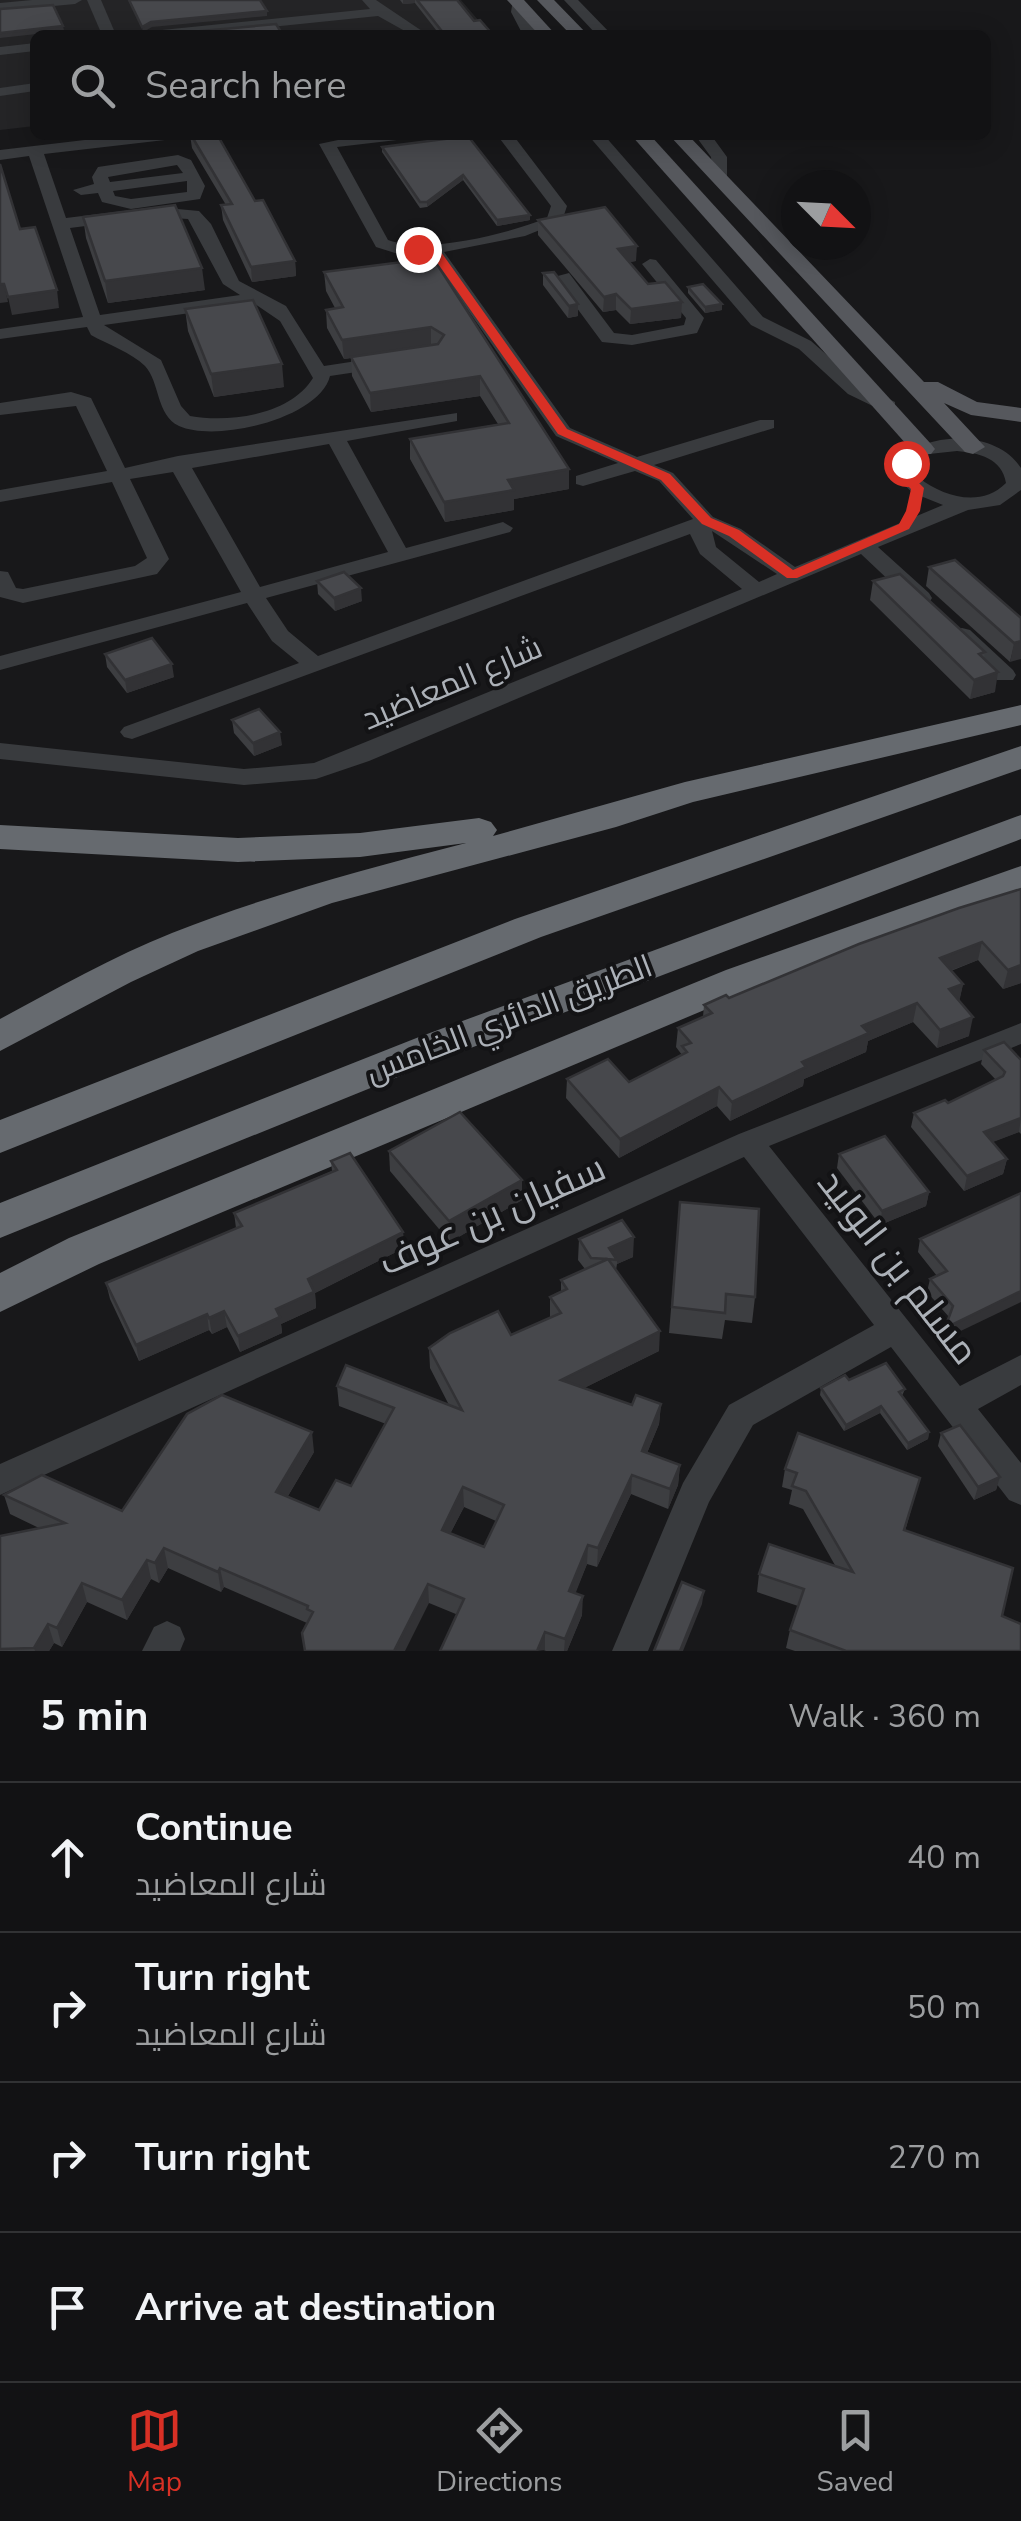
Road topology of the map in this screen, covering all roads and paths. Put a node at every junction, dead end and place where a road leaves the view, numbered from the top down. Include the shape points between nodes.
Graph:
1 (75, 0) edge
2 (94, 0) edge
3 (546, 0) edge
4 (577, 0) edge
5 (517, 2) edge
6 (0, 8) edge
7 (378, 15) edge
8 (107, 30) edge
9 (208, 30) edge
10 (414, 30) edge
11 (527, 30) edge
12 (543, 30) edge
13 (575, 30) edge
14 (602, 30) edge
15 (30, 47) edge
16 (0, 50) edge
17 (30, 88) edge
18 (0, 92) edge
19 (141, 140) edge
20 (333, 140) edge
21 (509, 140) edge
22 (600, 140) edge
23 (645, 140) edge
24 (683, 140) edge
25 (706, 140) edge
26 (35, 151) junction
27 (0, 155) edge
28 (193, 176) dead end
29 (721, 179) junction
30 (45, 185) junction
31 (80, 185) junction
32 (91, 220) junction
33 (58, 224) junction
34 (432, 247) junction
35 (650, 264) dead end
36 (563, 277) edge
37 (706, 277) junction
38 (669, 288) junction
39 (257, 298) junction
40 (92, 322) junction
41 (0, 334) edge
42 (870, 334) junction
43 (394, 361) edge
44 (319, 372) junction
45 (888, 406) junction
46 (0, 409) edge
47 (1021, 415) edge
48 (450, 416) dead end
49 (767, 424) dead end
50 (334, 436) junction
51 (1021, 442) edge
52 (923, 449) junction
53 (981, 449) junction
54 (178, 462) junction
55 (639, 463) junction
56 (118, 474) junction
57 (583, 480) dead end
58 (1018, 485) edge
59 (917, 488) junction
60 (0, 496) edge
61 (966, 503) junction
62 (706, 521) junction
63 (904, 526) junction
64 (502, 528) dead end
65 (862, 544) junction
66 (400, 556) junction
67 (792, 575) junction
68 (0, 577) edge
69 (756, 590) junction
70 (254, 598) junction
71 (0, 664) edge
72 (314, 665) junction
73 (1005, 675) dead end
74 (1021, 716) edge
75 (132, 732) dead end
76 (0, 751) edge
77 (1021, 757) edge
78 (667, 798) junction
79 (1021, 826) edge
80 (0, 837) edge
81 (1021, 878) edge
82 (1021, 1033) edge
83 (0, 1037) edge
84 (0, 1137) edge
85 (748, 1142) junction
86 (0, 1221) edge
87 (0, 1294) edge
88 (895, 1328) junction
89 (1021, 1369) edge
90 (956, 1405) junction
91 (0, 1480) edge
92 (1021, 1489) edge
93 (630, 1651) edge

1 - 6 street
2 - 8 street
3 - 13 main road
4 - 14 street
5 - 11 street
5 - 12 main road
7 - 9 street
7 - 10 street
15 - 16 street
17 - 18 street
19 - 26 street via 69,155
20 - 34 street via 382,244 396,250
21 - 34 street via 560,206 554,221
22 - 37 street
23 - 45 main road
24 - 29 main road
25 - 29 street via 720,157
26 - 27 street
26 - 30 street
28 - 31 street
29 - 42 main road
30 - 31 street
30 - 33 street
31 - 32 street
32 - 33 street
32 - 39 street via 193,214 232,284
33 - 40 street
34 - 55 street via 563,432
35 - 38 street
36 - 38 street via 603,334 624,341 696,326
37 - 38 street
37 - 45 street via 728,288 757,321 805,345 855,390
39 - 40 street
39 - 44 street via 288,319
40 - 41 street
40 - 44 street via 154,364 172,408 192,423 292,408 319,388
42 - 47 main road via 937,393 971,408
42 - 53 main road
43 - 44 street
45 - 52 main road
46 - 56 street via 80,400
48 - 50 street
49 - 55 street
50 - 54 street
50 - 66 street
51 - 53 street
52 - 53 street
52 - 59 street via 905,471
53 - 58 street via 1009,463
54 - 56 street
54 - 70 street
55 - 57 street
55 - 62 street via 666,477
56 - 60 street
56 - 68 street via 156,564 23,596 7,592
58 - 61 street, شارع المعاضيد via 1002,498
59 - 61 street
59 - 63 street
61 - 63 street, شارع المعاضيد
62 - 67 street
62 - 69 street via 700,535 707,550
62 - 72 street
63 - 65 street, شارع المعاضيد
64 - 66 street
65 - 67 street, شارع المعاضيد
65 - 73 street
66 - 70 street
67 - 69 street, شارع المعاضيد
69 - 76 street, شارع المعاضيد via 316,771 244,777
70 - 71 street
70 - 72 street via 280,636
72 - 75 street
74 - 78 highway
77 - 84 highway via 528,928
78 - 80 highway via 314,848 221,850
78 - 83 highway via 253,915 118,972
79 - 86 highway, الطريق الدائري الخامس via 432,1047
81 - 87 highway via 613,1031 84,1251
82 - 85 street, سفيان بن عوف
85 - 88 street, مسلم بن الوليد
85 - 91 street, سفيان بن عوف
88 - 90 street, مسلم بن الوليد
88 - 93 street via 741,1415 696,1494
89 - 90 street
90 - 92 street, مسلم بن الوليد

